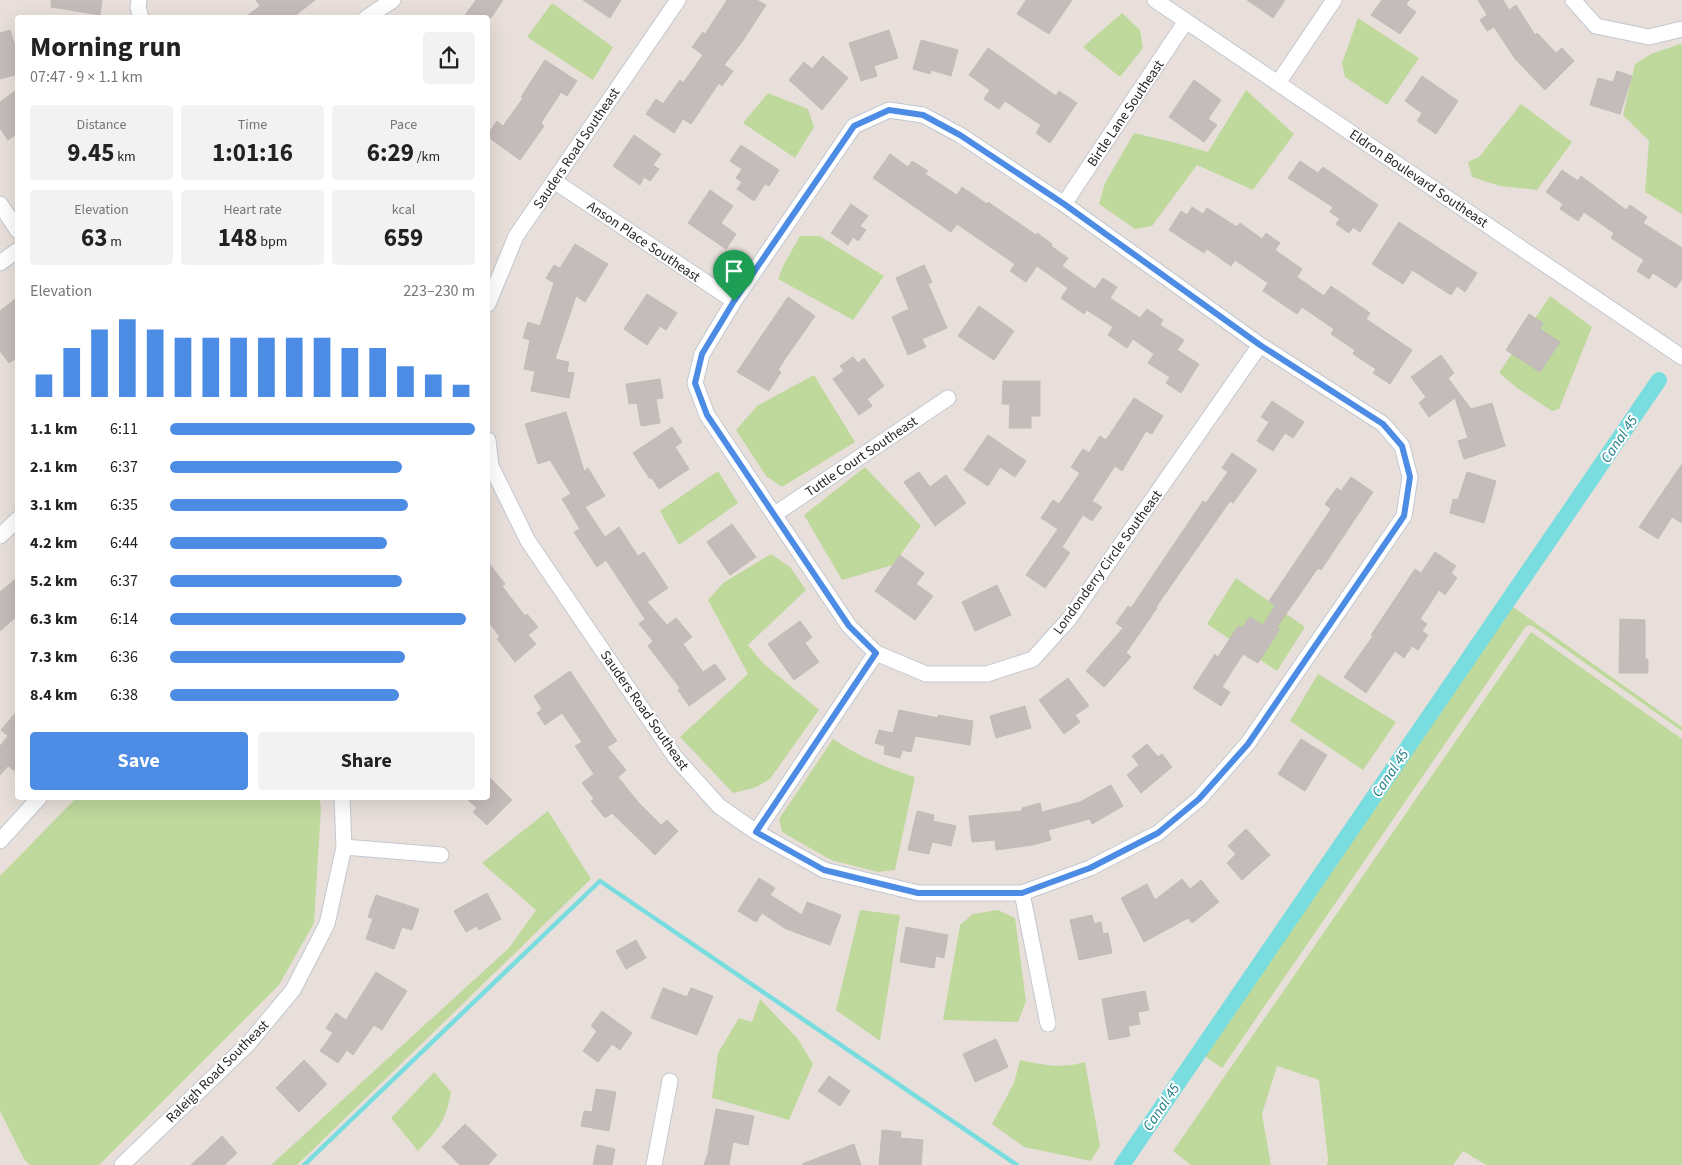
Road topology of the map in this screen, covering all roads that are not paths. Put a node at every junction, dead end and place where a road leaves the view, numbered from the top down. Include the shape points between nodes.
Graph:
1 (139, 0) edge
2 (392, 0) edge
3 (678, 0) edge
4 (1155, 0) edge
5 (1334, 0) edge
6 (1573, 0) edge
7 (140, 15) edge
8 (370, 15) edge
9 (1186, 21) junction
10 (1682, 29) edge
11 (1278, 83) junction
12 (554, 181) junction
13 (0, 204) edge
14 (1064, 204) junction
15 (15, 226) edge
16 (15, 252) edge
17 (0, 263) edge
18 (490, 299) edge
19 (734, 301) junction
20 (1260, 345) junction
21 (1682, 357) edge
22 (948, 398) dead end
23 (490, 457) edge
24 (775, 514) junction
25 (15, 522) edge
26 (0, 536) edge
27 (876, 653) junction
28 (37, 800) edge
29 (342, 800) edge
30 (756, 832) junction
31 (0, 841) edge
32 (344, 847) junction
33 (442, 856) dead end
34 (1022, 893) junction
35 (1048, 1024) dead end
36 (670, 1081) dead end
37 (122, 1165) edge
38 (654, 1165) edge

1 - 7 street
2 - 8 street
3 - 12 street, Sauders Road Southeast
4 - 9 street, Eldron Boulevard Southeast
5 - 11 street
6 - 10 street via 1596,26 1649,37
9 - 11 street, Eldron Boulevard Southeast
9 - 14 street, Birtle Lane Southeast
11 - 21 street, Eldron Boulevard Southeast
12 - 18 street, Sauders Road Southeast via 516,236
12 - 19 street, Anson Place Southeast
13 - 15 street
14 - 19 street, Londonderry Circle Southeast via 960,135 923,115 889,110 854,126
14 - 20 street
16 - 17 street
19 - 24 street, Londonderry Circle Southeast via 702,354 695,383 707,415
20 - 27 street, Londonderry Circle Southeast via 1069,619 1033,659 987,674 926,674
20 - 34 street, Sauders Road Southeast via 1383,424 1402,446 1410,477 1404,516 1248,744 1199,799 1158,833 1090,868
22 - 24 street, Tuttle Court Southeast
23 - 30 street, Sauders Road Southeast via 491,466 528,541 670,749 719,806
24 - 27 street, Londonderry Circle Southeast via 849,626
25 - 26 street
27 - 30 street
28 - 31 street
29 - 32 street, Raleigh Road Southeast
30 - 34 street, Sauders Road Southeast via 824,870 918,893
32 - 33 street
32 - 37 street, Raleigh Road Southeast via 327,924 294,990 248,1044
34 - 35 street
36 - 38 street

